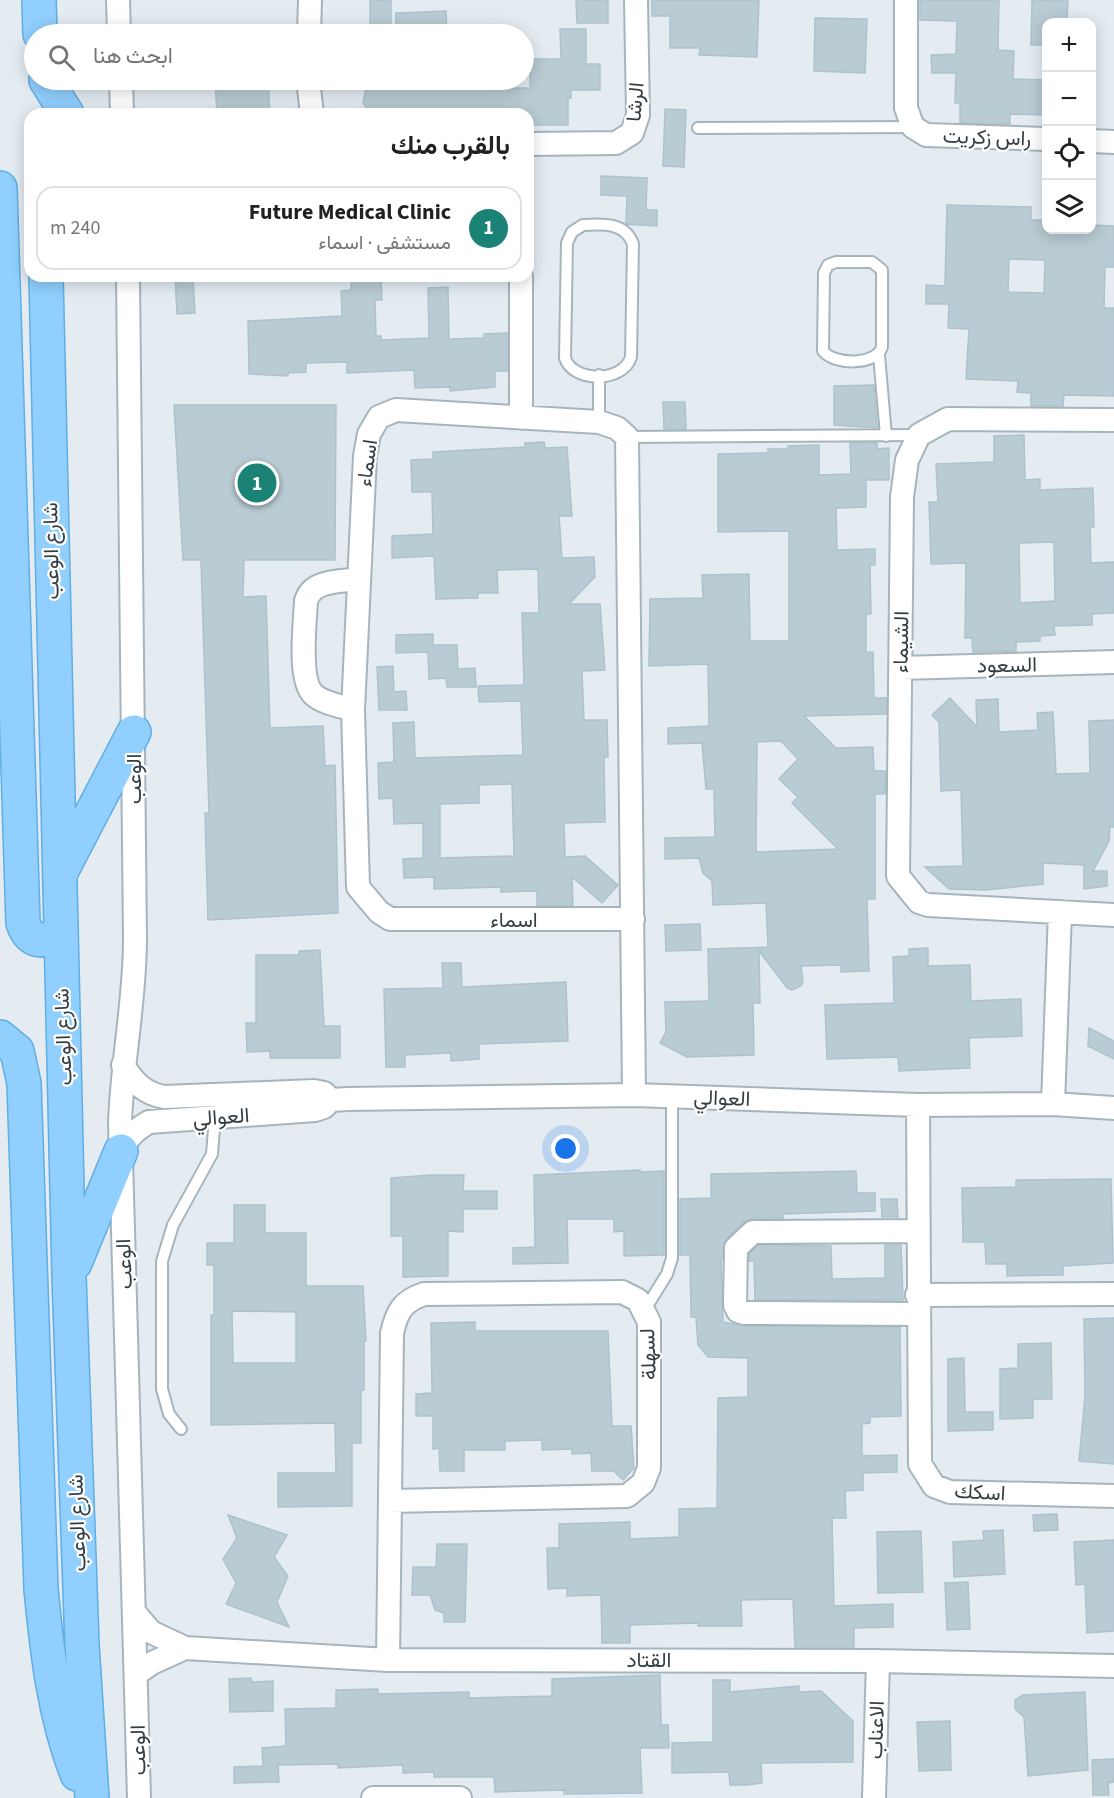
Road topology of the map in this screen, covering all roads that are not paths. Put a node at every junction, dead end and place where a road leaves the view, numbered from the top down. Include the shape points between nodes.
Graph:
1 (39, 0) edge
2 (118, 0) edge
3 (310, 0) edge
4 (636, 0) edge
5 (906, 0) edge
6 (40, 24) edge
7 (119, 24) edge
8 (309, 24) edge
9 (42, 90) edge
10 (52, 90) edge
11 (121, 90) edge
12 (309, 90) edge
13 (42, 108) edge
14 (63, 108) edge
15 (122, 108) edge
16 (311, 108) edge
17 (913, 127) junction
18 (698, 128) dead end
19 (1042, 140) edge
20 (1096, 141) edge
21 (1114, 142) edge
22 (534, 144) edge
23 (0, 188) edge
24 (46, 282) edge
25 (128, 282) edge
26 (521, 282) edge
27 (879, 355) junction
28 (599, 375) junction
29 (521, 418) junction
30 (1114, 420) edge
31 (599, 422) junction
32 (886, 435) junction
33 (919, 435) junction
34 (627, 437) junction
35 (357, 579) junction
36 (1114, 662) edge
37 (900, 668) junction
38 (353, 710) junction
39 (134, 732) junction
40 (58, 879) junction
41 (1060, 912) junction
42 (1114, 915) edge
43 (633, 919) junction
44 (60, 933) junction
45 (61, 984) junction
46 (6, 1049) edge
47 (123, 1065) junction
48 (634, 1095) junction
49 (672, 1096) junction
50 (331, 1100) junction
51 (1053, 1104) junction
52 (918, 1105) junction
53 (1114, 1108) edge
54 (215, 1117) junction
55 (121, 1151) junction
56 (918, 1231) junction
57 (69, 1276) junction
58 (1114, 1294) edge
59 (917, 1304) junction
60 (644, 1312) junction
61 (181, 1429) dead end
62 (1114, 1496) edge
63 (390, 1502) junction
64 (135, 1613) junction
65 (185, 1648) junction
66 (388, 1660) junction
67 (878, 1661) junction
68 (1114, 1666) edge
69 (136, 1674) junction
70 (87, 1798) edge
71 (92, 1798) edge
72 (139, 1798) edge
73 (373, 1798) edge
74 (460, 1798) edge
75 (874, 1798) edge

1 - 6 main road
2 - 7 street
3 - 8 street
4 - 22 street, الرشا via 638,115 632,133 616,143
5 - 17 street, راس زكريت via 906,108
9 - 13 main road
10 - 14 main road
11 - 15 street
12 - 16 street
17 - 18 lane
17 - 19 street, راس زكريت via 926,135
20 - 21 street
23 - 44 main road via 23,923 26,933 40,941
24 - 40 main road, شارع الوعب
25 - 39 street
26 - 29 street
27 - 27 lane via 882,270 872,262 832,263 824,277 824,351 838,359 872,359
27 - 32 lane
28 - 28 lane via 620,372 631,357 633,244 622,228 590,225 572,232 567,243 565,358 576,372
28 - 31 lane
29 - 31 street, اسماء
29 - 35 street, اسماء via 396,410 380,417 369,434 365,456
30 - 33 street via 948,419
31 - 34 street, اسماء via 617,428
32 - 33 lane
32 - 34 lane
33 - 37 street, الشيماء via 907,460 902,497
34 - 43 street
35 - 38 street, اسماء
35 - 38 street via 315,586 306,601 304,674 310,690 315,696
36 - 37 street, السعود
37 - 41 street, الشيماء via 898,876 919,902 928,905
38 - 43 street, اسماء via 358,887 379,912 390,919 404,920
39 - 40 main road
39 - 47 street, الوعب via 135,979
40 - 44 main road, شارع الوعب
41 - 42 street, الشيماء
41 - 51 street
43 - 48 street
44 - 45 main road, شارع الوعب
45 - 46 main road via 46,1022 30,1041
45 - 57 main road, شارع الوعب
46 - 70 main road via 26,1097 41,1589 47,1647 57,1704
47 - 50 street, العوالي via 140,1088 151,1095 314,1091
47 - 55 street, الوعب
48 - 49 street, العوالي
48 - 50 street, العوالي
49 - 52 street, العوالي
49 - 60 lane via 672,1258
50 - 54 street, العوالي via 315,1110
51 - 52 street, العوالي
51 - 53 street, العوالي
52 - 56 street, اسكك
54 - 55 street, العوالي via 149,1122 132,1134
54 - 61 lane via 212,1154 173,1225 162,1261 162,1389 169,1414
55 - 57 main road
55 - 64 street, الوعب
56 - 59 street, اسكك
56 - 59 street via 753,1232 736,1248 735,1305 744,1313
57 - 71 main road, شارع الوعب via 82,1645
58 - 59 street
59 - 62 street, اسكك via 920,1464 934,1486 950,1492
60 - 63 street, لسهلة via 649,1322 649,1468 643,1483 627,1496
60 - 63 street, لسهلة via 638,1300 621,1292 424,1294 407,1300 397,1312 392,1333
63 - 66 street, لسهلة
64 - 65 street, القتاد via 151,1632
64 - 69 street, الوعب
65 - 66 street, القتاد
65 - 69 street, القتاد
66 - 67 street, القتاد
67 - 68 street, القتاد
67 - 75 street, الاعناب
69 - 72 street, الوعب
73 - 74 street

